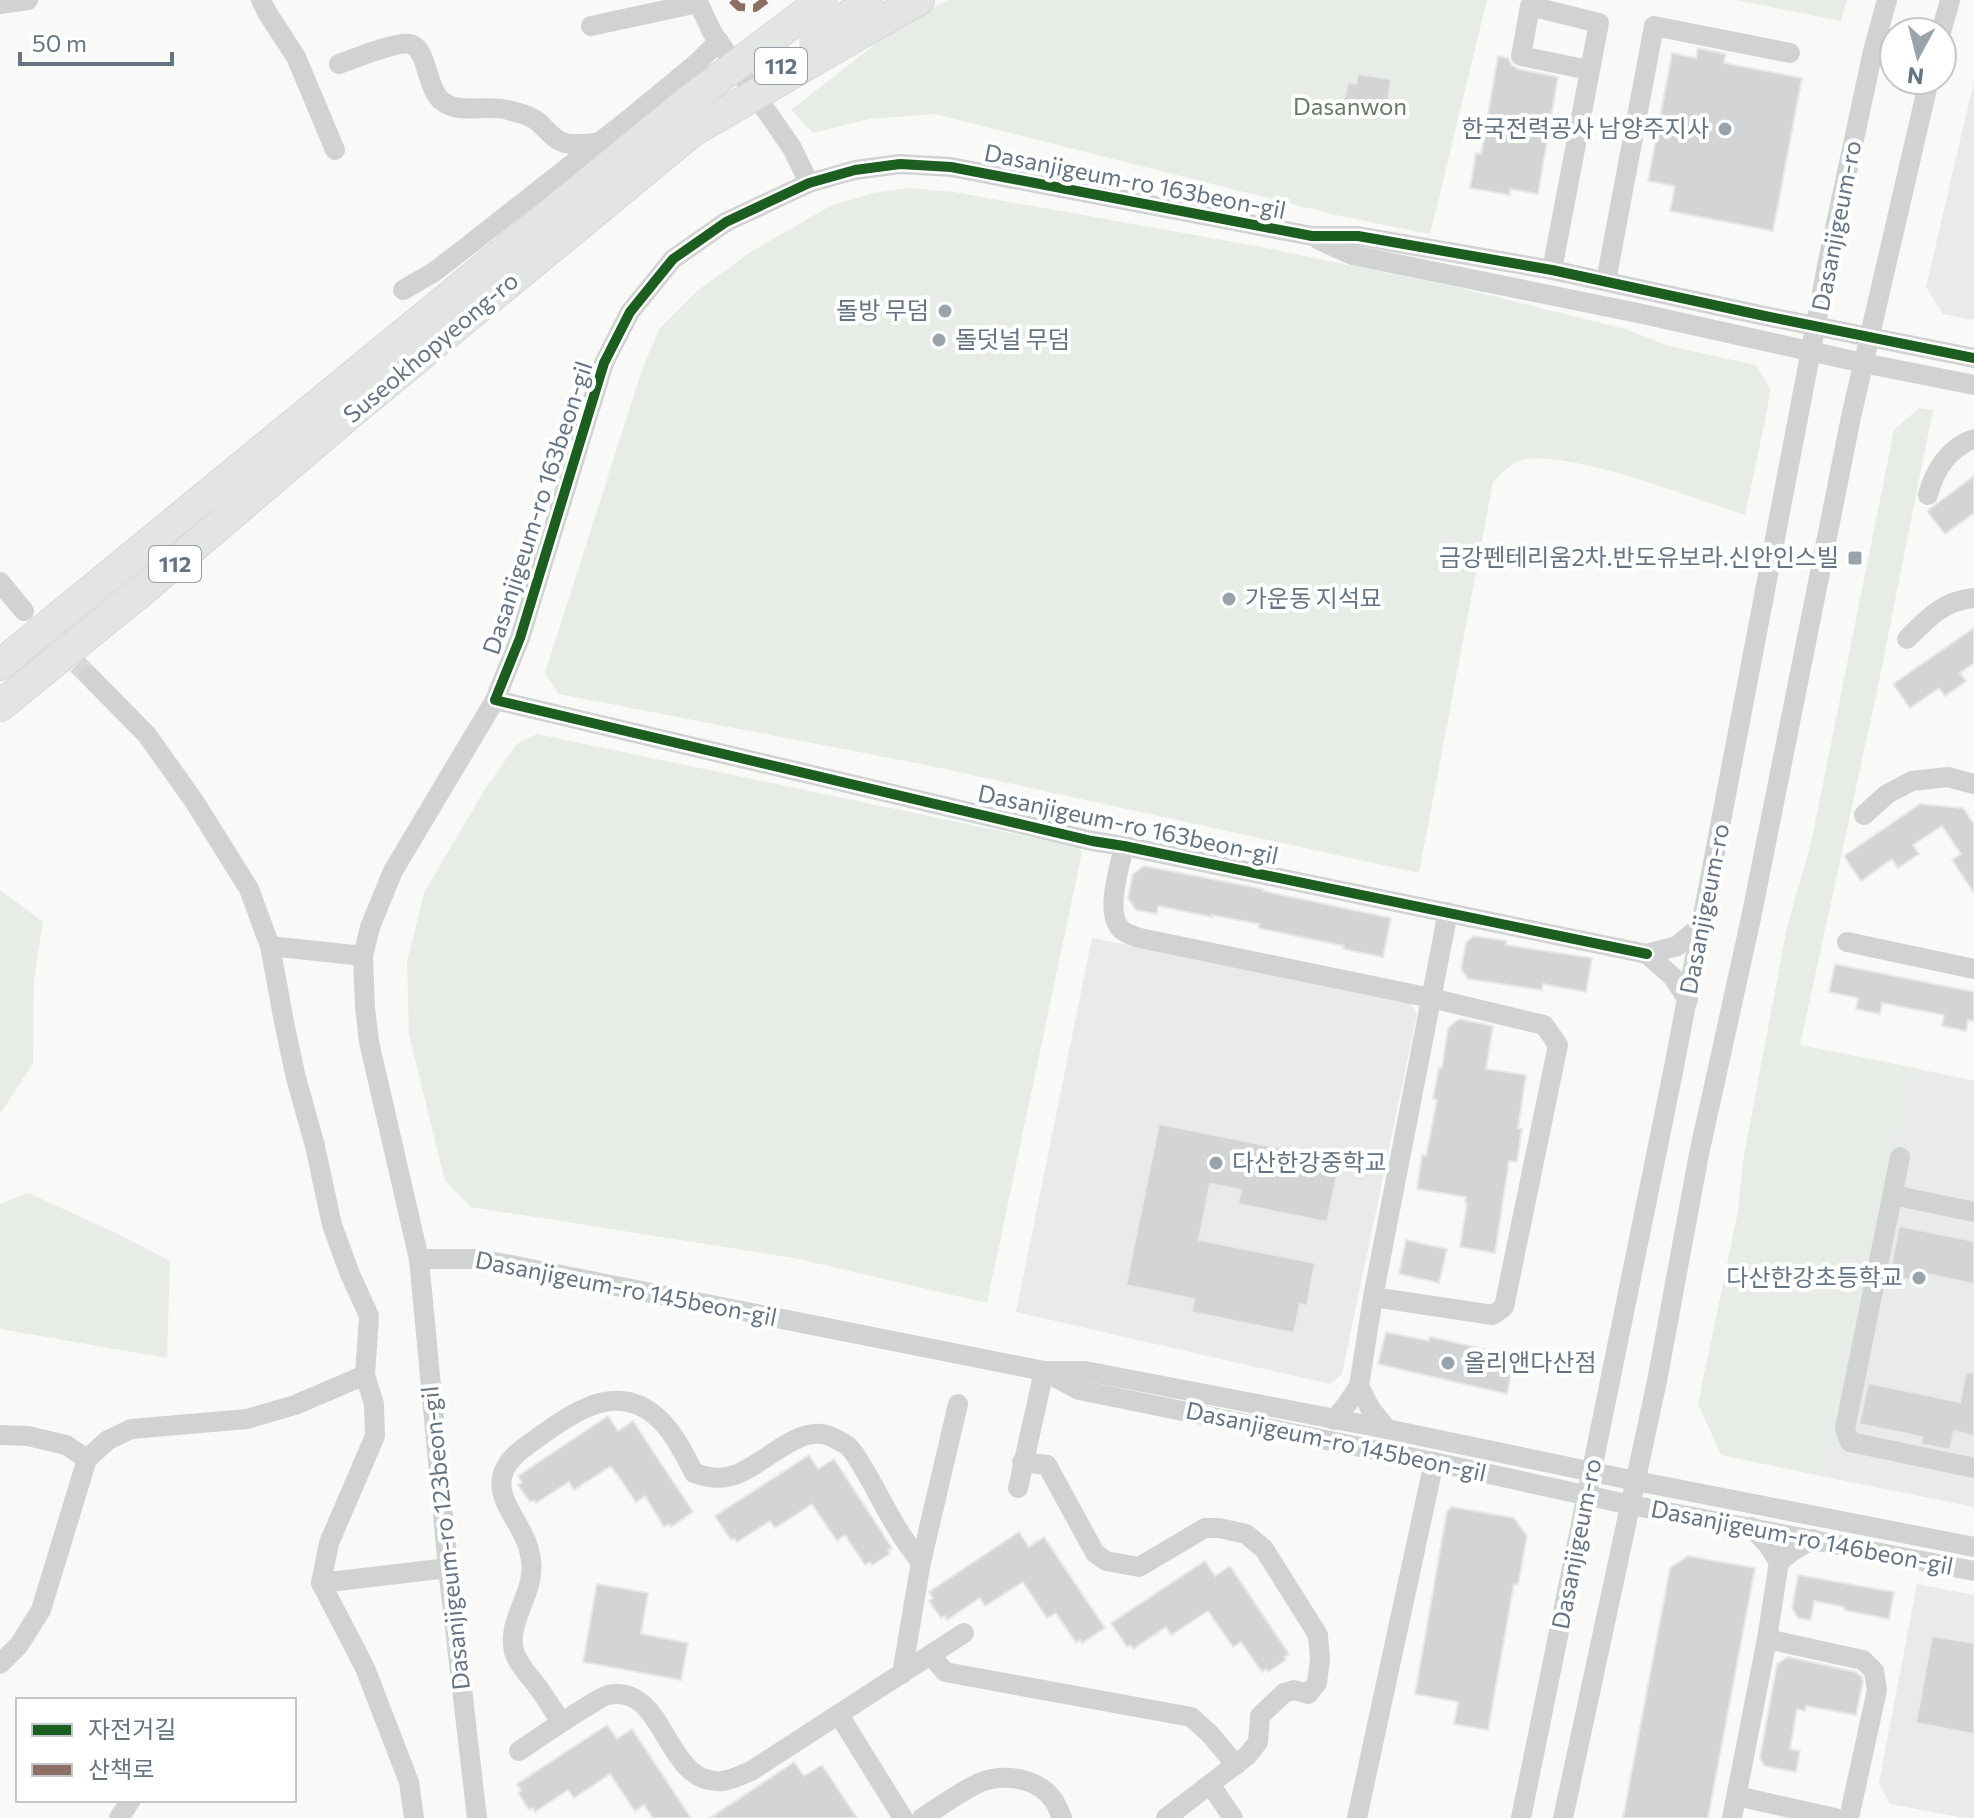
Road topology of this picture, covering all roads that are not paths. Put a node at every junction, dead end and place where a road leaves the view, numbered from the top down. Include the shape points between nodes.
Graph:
1 (261, 0) edge
2 (823, 0) edge
3 (919, 0) edge
4 (1887, 0) edge
5 (698, 2) edge
6 (873, 7) edge
7 (591, 26) dead end
8 (719, 41) junction
9 (1790, 53) dead end
10 (339, 64) dead end
11 (1589, 70) dead end
12 (1925, 96) edge
13 (686, 120) junction
14 (596, 143) junction
15 (335, 150) dead end
16 (809, 183) junction
17 (1312, 236) junction
18 (1552, 270) junction
19 (1606, 281) junction
20 (403, 290) dead end
21 (1817, 326) junction
22 (1869, 336) junction
23 (1812, 352) junction
24 (1974, 358) edge
25 (1863, 363) junction
26 (1974, 385) edge
27 (1974, 439) edge
28 (1928, 495) dead end
29 (0, 582) edge
30 (1974, 598) edge
31 (24, 611) tunnel mouth
32 (1907, 639) dead end
33 (0, 665) edge
34 (89, 676) tunnel mouth
35 (495, 700) junction
36 (0, 706) edge
37 (1974, 784) edge
38 (1864, 815) dead end
39 (1124, 846) junction
40 (1448, 912) junction
41 (1702, 925) junction
42 (1847, 942) dead end
43 (270, 946) junction
44 (1647, 954) junction
45 (363, 956) junction
46 (1974, 969) edge
47 (1431, 998) junction
48 (1688, 1000) junction
49 (1900, 1157) dead end
50 (1893, 1195) junction
51 (1974, 1212) edge
52 (419, 1259) junction
53 (1373, 1297) junction
54 (1044, 1371) junction
55 (365, 1375) junction
56 (1359, 1386) junction
57 (958, 1404) dead end
58 (1334, 1420) junction
59 (1387, 1429) junction
60 (0, 1435) edge
61 (87, 1459) junction
62 (1022, 1462) junction
63 (1434, 1462) junction
64 (1974, 1468) edge
65 (1592, 1472) junction
66 (1636, 1481) junction
67 (1018, 1488) dead end
68 (1588, 1495) junction
69 (1631, 1505) junction
70 (1751, 1527) junction
71 (1813, 1539) junction
72 (1974, 1547) edge
73 (921, 1562) junction
74 (1779, 1562) junction
75 (448, 1568) junction
76 (1974, 1571) edge
77 (321, 1583) junction
78 (964, 1633) dead end
79 (1767, 1639) junction
80 (931, 1655) junction
81 (0, 1664) edge
82 (902, 1674) junction
83 (839, 1715) junction
84 (561, 1722) junction
85 (519, 1751) dead end
86 (1236, 1765) junction
87 (1210, 1784) junction
88 (1737, 1796) junction
89 (414, 1818) edge
90 (477, 1818) edge
91 (903, 1818) edge
92 (922, 1818) edge
93 (1062, 1818) edge
94 (1166, 1818) edge
95 (1233, 1818) edge
96 (1357, 1818) edge
97 (1521, 1818) edge
98 (1563, 1818) edge
99 (1732, 1818) edge
100 (1835, 1818) edge
101 (1849, 1818) edge

1 - 15 street via 296,57
2 - 13 highway, Suseokhopyeong-ro / 112, bridge
3 - 6 highway, Suseokhopyeong-ro
4 - 21 street, Dasanjigeum-ro
5 - 7 street
5 - 8 street
6 - 13 highway, Suseokhopyeong-ro / 112, bridge
8 - 14 street
8 - 16 street via 792,148
9 - 19 street via 1654,26
10 - 14 street via 412,44 432,89 447,104 505,109 530,116 561,142
11 - 18 street
12 - 22 street, Dasanjigeum-ro
13 - 33 highway, Suseokhopyeong-ro / 112
13 - 36 highway, Suseokhopyeong-ro / 112 via 346,417
14 - 20 street via 450,260
16 - 17 street, Dasanjigeum-ro 163beon-gil via 900,164 951,167
16 - 35 street, Dasanjigeum-ro 163beon-gil via 726,222 673,259 630,312 604,363 520,638
17 - 18 street, Dasanjigeum-ro 163beon-gil via 1358,236
17 - 23 street, Dasanjigeum-ro 163beon-gil via 1352,255
18 - 19 street, Dasanjigeum-ro 163beon-gil
19 - 21 street, Dasanjigeum-ro 163beon-gil
21 - 22 street, Dasanjigeum-ro 163beon-gil
21 - 23 street, Dasanjigeum-ro
22 - 24 street
22 - 25 street, Dasanjigeum-ro
23 - 25 street, Dasanjigeum-ro 163beon-gil
23 - 41 street, Dasanjigeum-ro
25 - 26 street
25 - 66 street, Dasanjigeum-ro
27 - 28 street via 1945,458
29 - 31 street
30 - 32 street via 1935,611
34 - 43 street via 147,735 194,801 249,889
35 - 39 street, Dasanjigeum-ro 163beon-gil
35 - 45 street via 393,871
37 - 38 street via 1948,777 1912,781
39 - 40 street, Dasanjigeum-ro 163beon-gil
39 - 47 street via 1113,907 1113,919 1122,930
40 - 44 street, Dasanjigeum-ro 163beon-gil
40 - 47 street
41 - 44 street via 1677,946
41 - 48 street, Dasanjigeum-ro
42 - 46 street
43 - 45 street
43 - 55 street via 332,1225 369,1316
44 - 48 street via 1673,977
45 - 52 street via 369,1042
47 - 53 street
47 - 53 street via 1544,1025 1558,1045 1504,1307 1493,1315
48 - 65 street, Dasanjigeum-ro
49 - 50 street
50 - 51 street
50 - 64 street via 1845,1429 1850,1442
52 - 54 street, Dasanjigeum-ro 145beon-gil via 480,1259
52 - 75 street, Dasanjigeum-ro 123beon-gil
53 - 56 street
54 - 58 street, Dasanjigeum-ro 145beon-gil via 1085,1371
54 - 62 street
54 - 63 street, Dasanjigeum-ro 145beon-gil via 1079,1390
55 - 61 street via 247,1419 131,1429
55 - 77 street via 374,1404 375,1436 329,1543
56 - 58 street
56 - 59 street
57 - 73 street
58 - 59 street, Dasanjigeum-ro 145beon-gil
59 - 65 street, Dasanjigeum-ro 145beon-gil
60 - 61 street via 66,1445
61 - 81 street via 41,1610
62 - 67 street
62 - 86 street via 1047,1465 1095,1553 1106,1561 1139,1567 1205,1528 1246,1534 1264,1549 1318,1635 1317,1683 1308,1694 1284,1693 1260,1716 1258,1742
63 - 68 street, Dasanjigeum-ro 145beon-gil
63 - 96 street
65 - 66 street, Dasanjigeum-ro 145beon-gil
65 - 68 street, Dasanjigeum-ro
66 - 69 street, Dasanjigeum-ro
66 - 72 street, Dasanjigeum-ro 146beon-gil
68 - 69 street, Dasanjigeum-ro 145beon-gil
68 - 97 street, Dasanjigeum-ro
69 - 70 street, Dasanjigeum-ro 146beon-gil
69 - 98 street, Dasanjigeum-ro
70 - 71 street, Dasanjigeum-ro 146beon-gil
70 - 74 street
71 - 74 street
71 - 76 street, Dasanjigeum-ro 146beon-gil
73 - 82 street
73 - 84 street via 848,1446 827,1435 790,1442 747,1470 709,1478 694,1473 662,1422 635,1402 588,1405 511,1457 502,1477 503,1496 529,1548 532,1576 513,1646
74 - 79 street
75 - 77 street
75 - 90 street, Dasanjigeum-ro 123beon-gil
77 - 89 street via 365,1668 409,1782
78 - 80 street
79 - 88 street
79 - 101 street via 1863,1660 1874,1671 1877,1690
80 - 82 street
80 - 86 street via 945,1672 1191,1717
82 - 83 street
83 - 84 street via 751,1771 721,1782 687,1769 640,1700 606,1695
83 - 91 street
84 - 85 street
86 - 87 street
87 - 94 street
87 - 95 street
88 - 99 street
88 - 100 street
92 - 93 street via 980,1783 1001,1777 1039,1788 1053,1799

